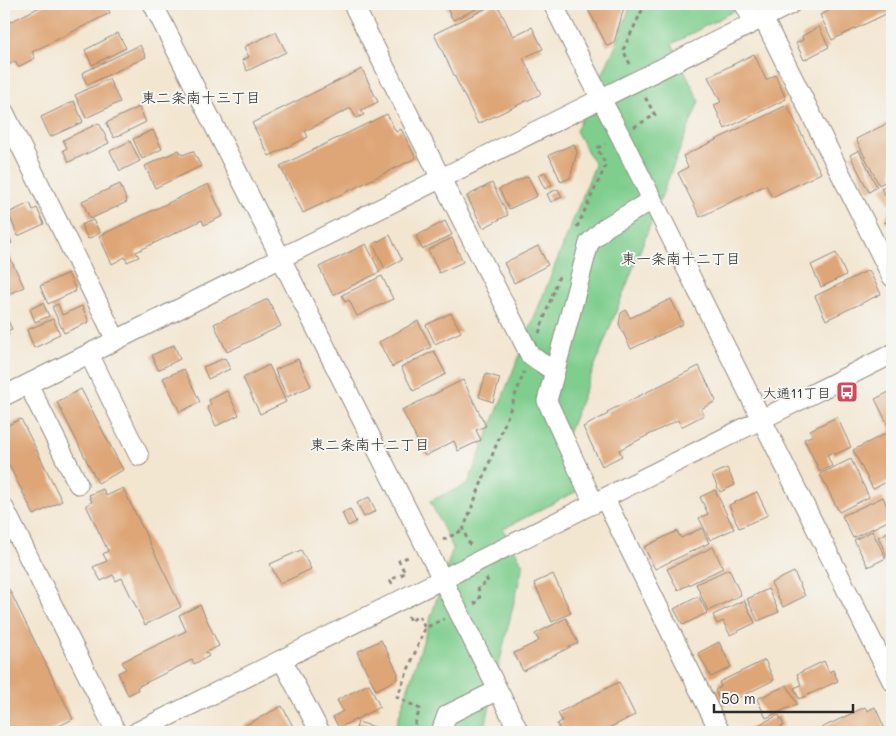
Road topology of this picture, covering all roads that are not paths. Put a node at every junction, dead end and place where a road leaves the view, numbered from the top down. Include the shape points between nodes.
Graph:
1 (153, 4) edge
2 (353, 4) edge
3 (553, 4) edge
4 (744, 4) edge
5 (791, 4) edge
6 (758, 20) junction
7 (601, 98) junction
8 (4, 112) edge
9 (440, 178) junction
10 (652, 200) junction
11 (281, 258) junction
12 (892, 277) edge
13 (116, 340) junction
14 (89, 354) junction
15 (892, 354) edge
16 (555, 372) junction
17 (28, 384) junction
18 (4, 396) edge
19 (762, 419) junction
20 (140, 456) dead end
21 (78, 484) dead end
22 (599, 501) junction
23 (4, 508) edge
24 (443, 579) junction
25 (282, 660) junction
26 (892, 681) edge
27 (498, 690) junction
28 (116, 732) edge
29 (137, 732) edge
30 (320, 732) edge
31 (441, 732) edge
32 (519, 732) edge
33 (720, 732) edge

1 - 11 street
2 - 9 street
3 - 7 street
4 - 6 street
5 - 6 street
6 - 7 street
6 - 12 street
7 - 9 street
7 - 10 street
8 - 13 street
9 - 11 street
9 - 16 street via 530,356
10 - 16 street via 606,226 589,243
10 - 19 street
11 - 13 street
11 - 24 street
13 - 14 street
14 - 17 street
14 - 20 street
15 - 19 street
16 - 22 street via 547,401
17 - 18 street
17 - 21 street
19 - 22 street
19 - 26 street
22 - 24 street
22 - 33 street
23 - 28 street
24 - 25 street
24 - 27 street
25 - 29 street
25 - 30 street
27 - 31 street via 447,716
27 - 32 street

